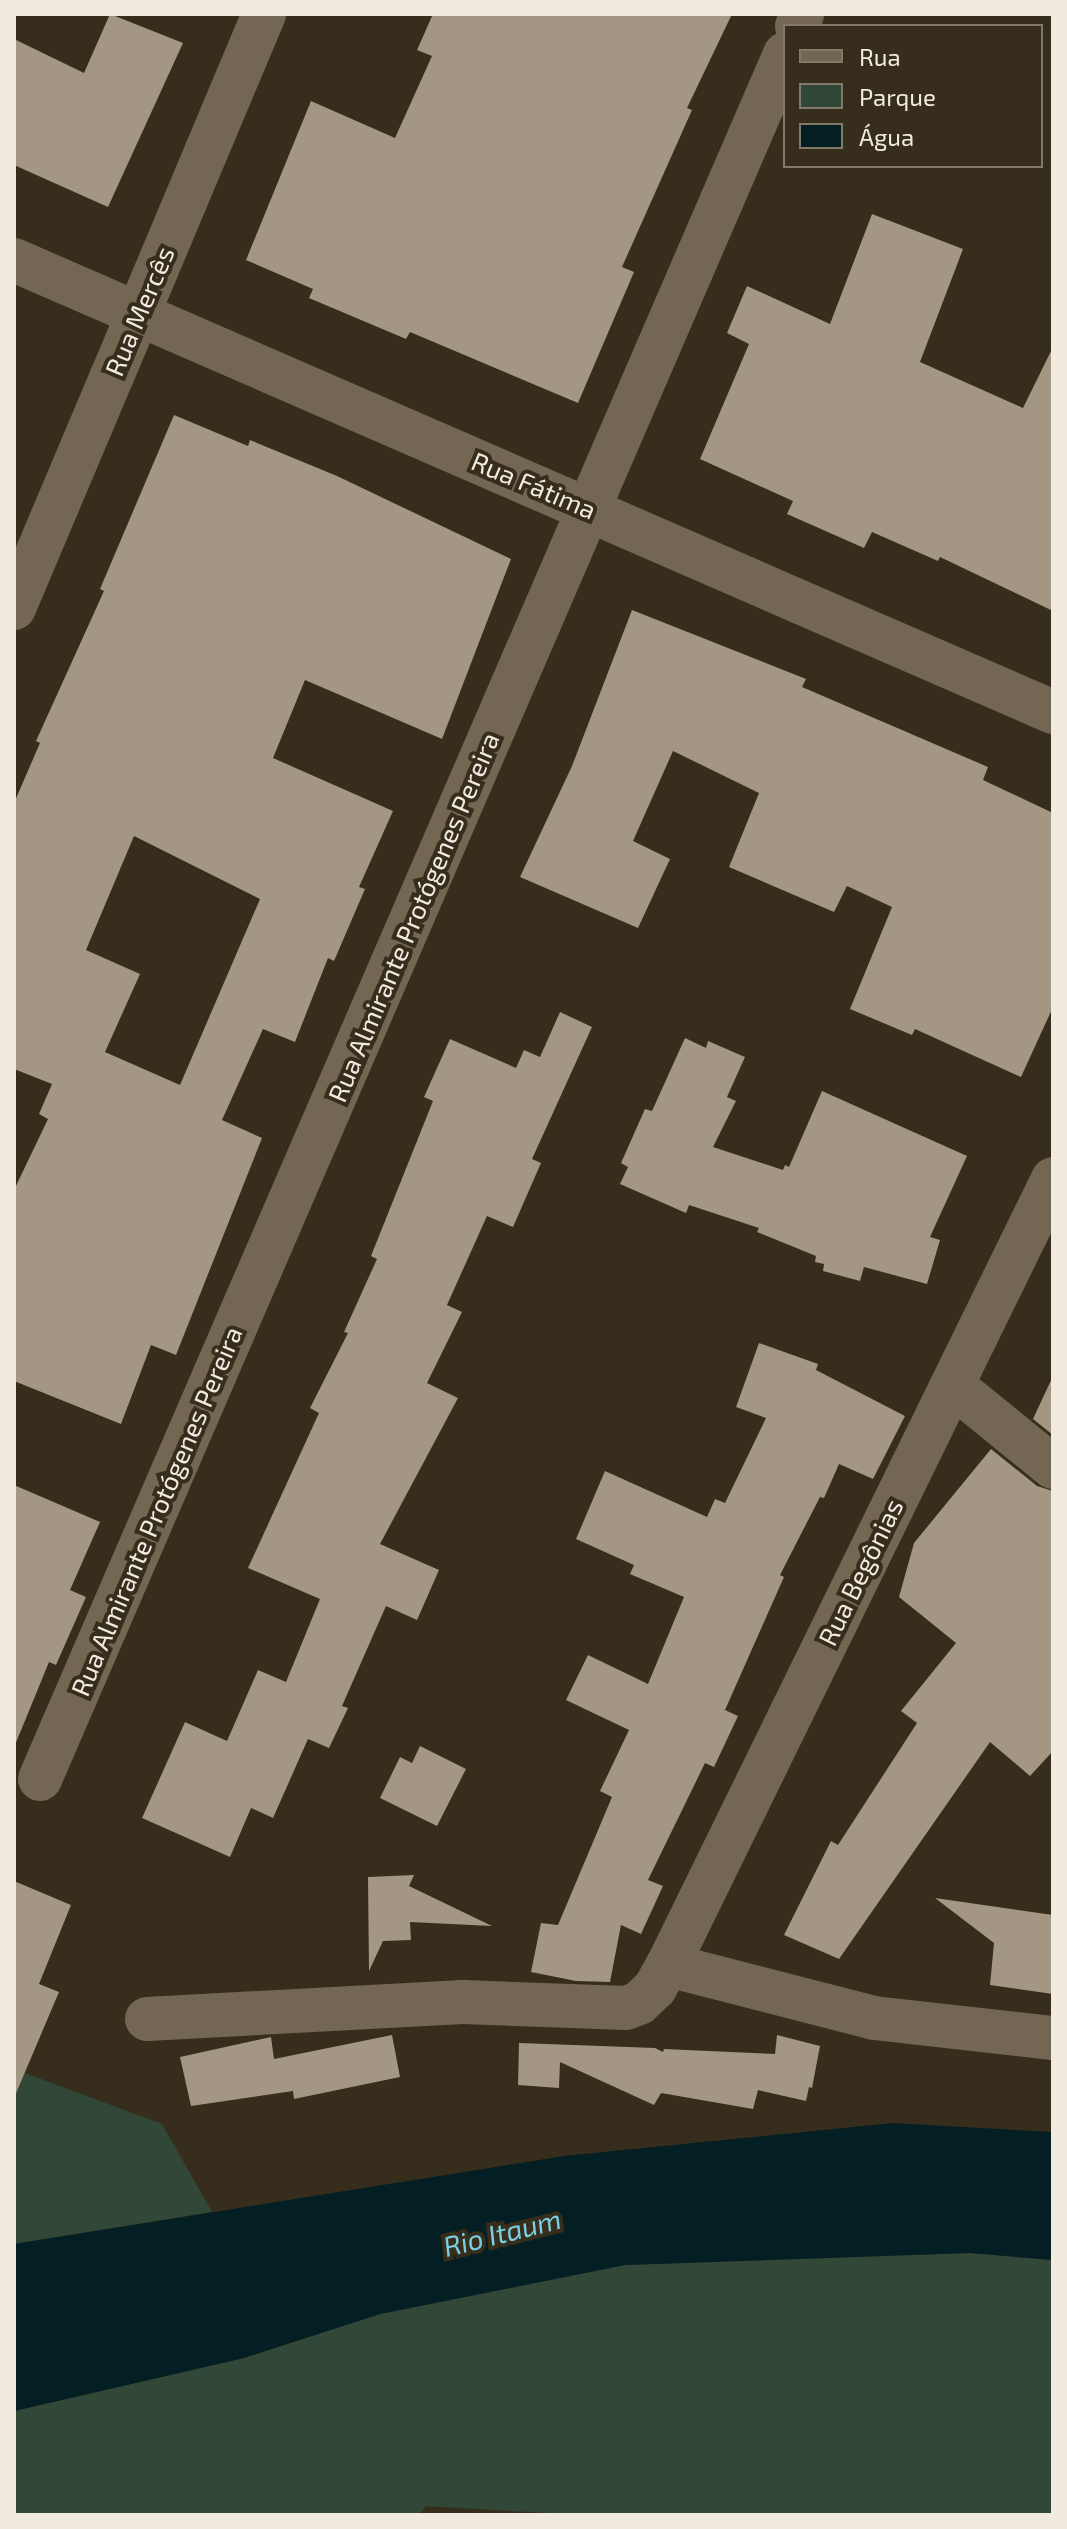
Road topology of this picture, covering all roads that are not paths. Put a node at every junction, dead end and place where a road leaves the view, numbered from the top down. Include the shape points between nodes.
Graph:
1 (264, 14) edge
2 (783, 59) edge
3 (14, 260) edge
4 (138, 314) junction
5 (589, 509) junction
6 (14, 608) edge
7 (1053, 712) edge
8 (1053, 1179) edge
9 (952, 1385) junction
10 (1053, 1467) edge
11 (40, 1779) dead end
12 (668, 1965) junction
13 (147, 2019) dead end
14 (1053, 2038) edge

1 - 4 street, Rua Mercês
2 - 5 street, Rua Almirante Protógenes Pereira
3 - 4 street, Rua Fátima
4 - 5 street, Rua Fátima
4 - 6 street, Rua Mercês
5 - 7 street, Rua Fátima
5 - 11 street, Rua Almirante Protógenes Pereira
8 - 9 street, Rua Begônias
9 - 10 street
9 - 12 street, Rua Begônias
12 - 13 street, Rua Begônias via 655,1988 626,2008 463,2002
12 - 14 street via 874,2018

